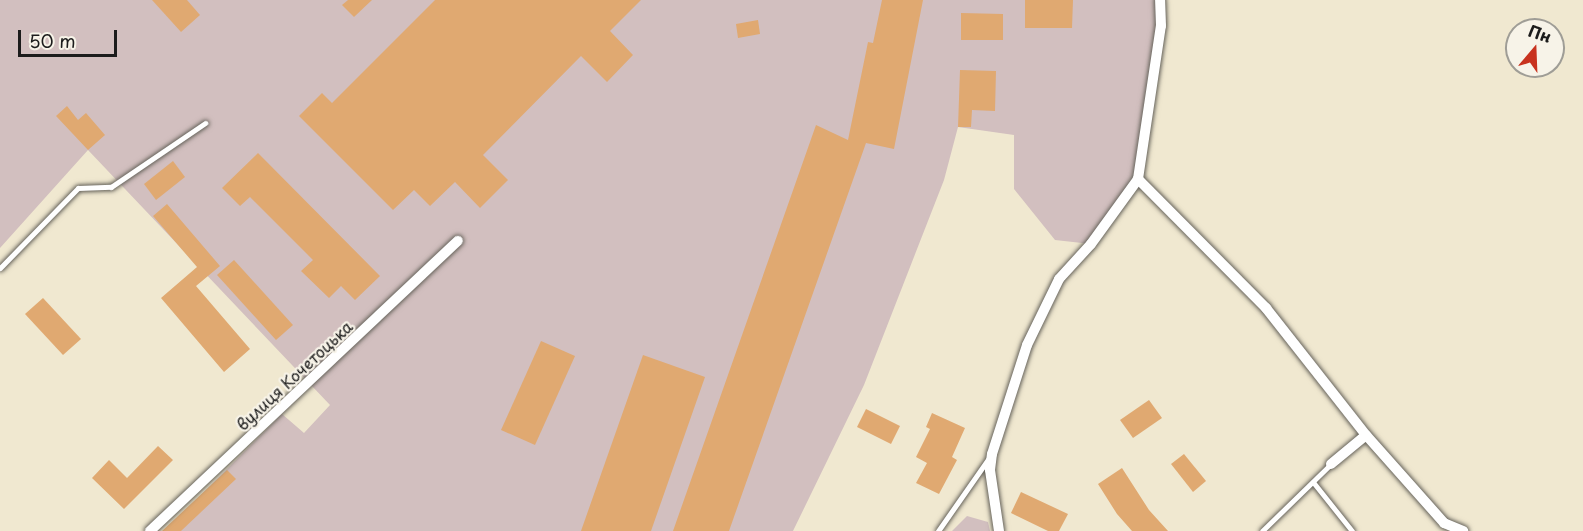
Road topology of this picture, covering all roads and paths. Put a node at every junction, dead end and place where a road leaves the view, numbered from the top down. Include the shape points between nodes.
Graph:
1 (1160, 0) edge
2 (205, 123) dead end
3 (1138, 178) junction
4 (458, 241) dead end
5 (0, 268) edge
6 (1366, 435) junction
7 (992, 454) junction
8 (1332, 464) joint
9 (1313, 482) junction
10 (150, 531) edge
11 (938, 531) edge
12 (999, 531) edge
13 (1262, 531) edge
14 (1352, 531) edge
15 (1463, 531) edge

1 - 3 street via 1161,26
2 - 5 lane via 111,187 78,188
3 - 6 street via 1266,308
3 - 7 street via 1091,244 1059,279 1027,345
4 - 10 street, вулиця Кочетоцька
6 - 8 street
6 - 15 street via 1444,523
7 - 11 lane
7 - 12 street via 990,471
8 - 9 lane
9 - 13 lane
9 - 14 lane

